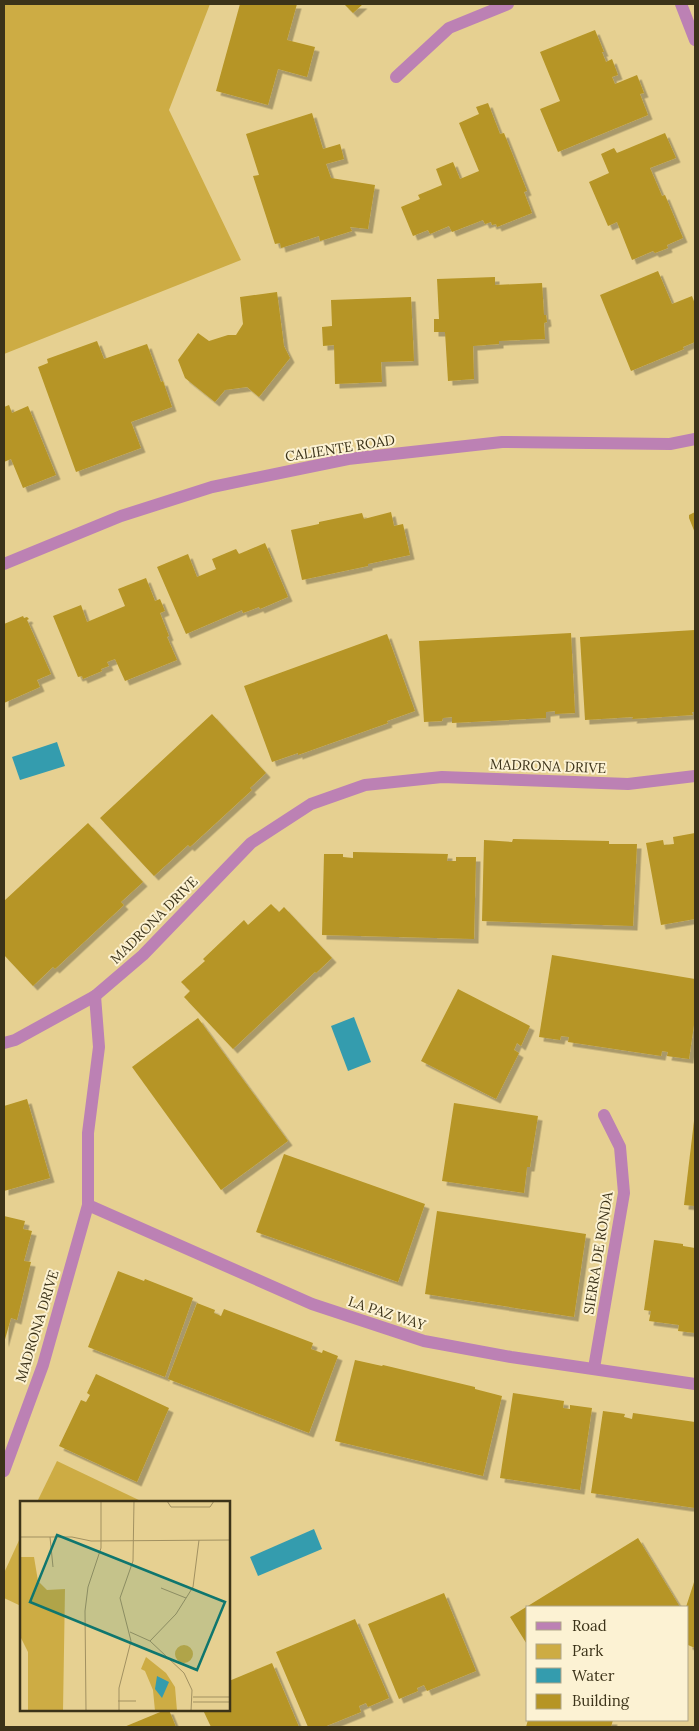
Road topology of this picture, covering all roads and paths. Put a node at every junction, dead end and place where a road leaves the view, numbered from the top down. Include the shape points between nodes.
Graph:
1 (508, 4) edge
2 (681, 4) edge
3 (695, 40) edge
4 (396, 78) dead end
5 (695, 439) edge
6 (4, 564) edge
7 (695, 776) edge
8 (95, 996) junction
9 (4, 1043) edge
10 (604, 1115) dead end
11 (88, 1205) junction
12 (594, 1368) junction
13 (695, 1384) edge
14 (4, 1471) edge

1 - 4 street via 449,28
2 - 3 street
5 - 6 street, CALIENTE ROAD via 670,444 502,442 348,459 212,487 121,516
7 - 8 street, MADRONA DRIVE via 628,784 442,778 365,784 311,804 252,843 143,955
8 - 9 street
8 - 11 street, MADRONA DRIVE via 99,1046 88,1133
10 - 12 street, SIERRA DE RONDA via 620,1147 624,1193
11 - 12 street, LA PAZ WAY via 312,1304 414,1338 511,1357
11 - 14 street, MADRONA DRIVE via 43,1364
12 - 13 street, LA PAZ WAY

